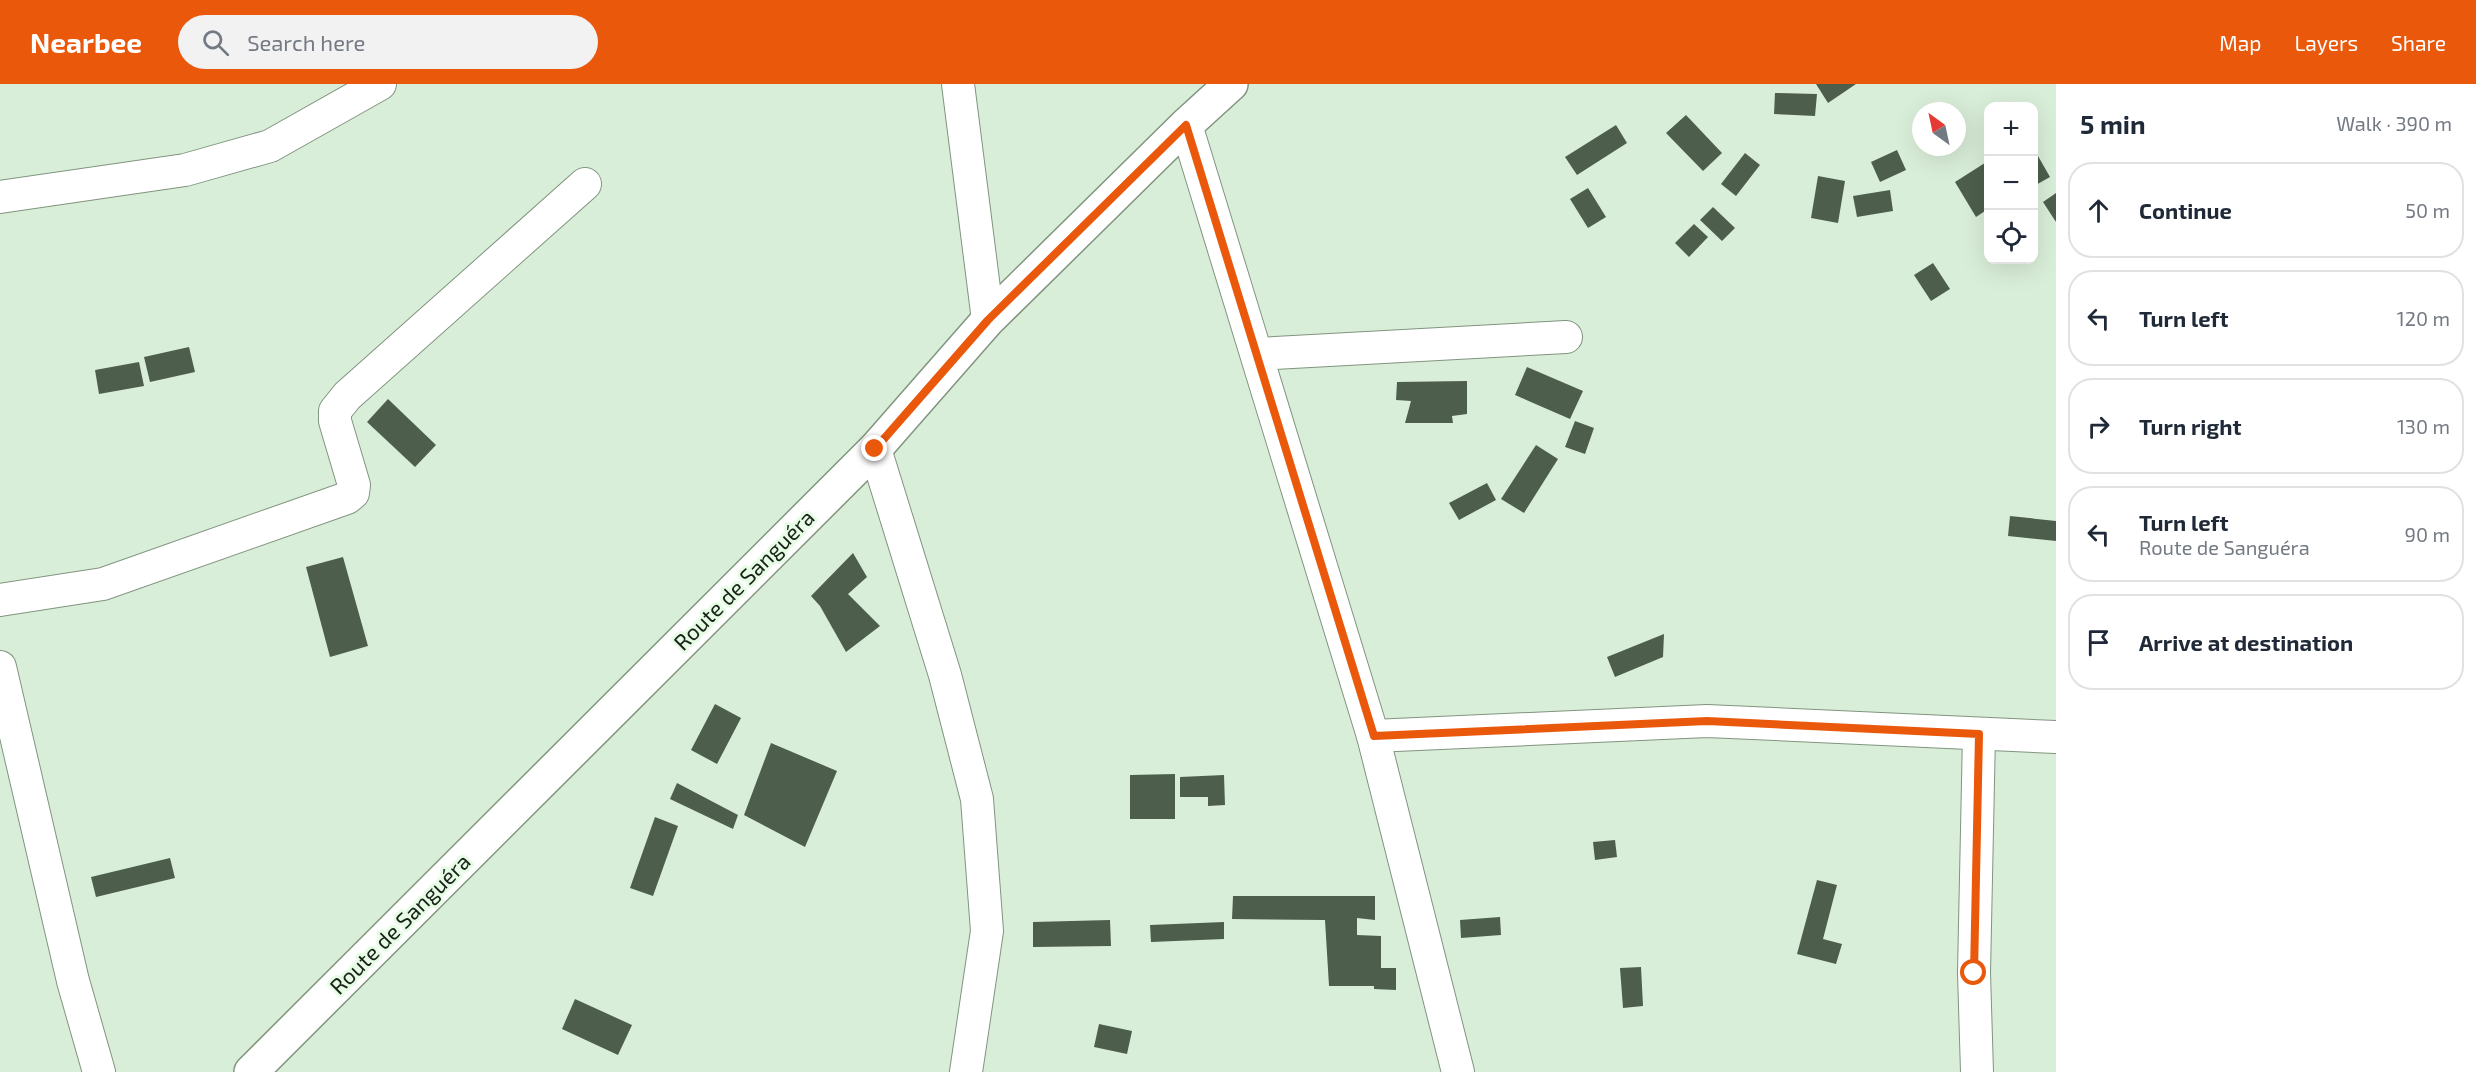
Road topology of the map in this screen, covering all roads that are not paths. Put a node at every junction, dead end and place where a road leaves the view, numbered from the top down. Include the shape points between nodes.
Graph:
1 (380, 84) edge
2 (958, 84) edge
3 (1231, 84) edge
4 (1186, 125) junction
5 (585, 184) dead end
6 (0, 197) edge
7 (988, 320) junction
8 (1566, 338) dead end
9 (1257, 354) junction
10 (875, 449) junction
11 (0, 600) edge
12 (0, 667) edge
13 (1979, 734) junction
14 (1374, 736) junction
15 (2056, 737) edge
16 (99, 1072) edge
17 (251, 1072) edge
18 (966, 1072) edge
19 (1458, 1072) edge
20 (1977, 1072) edge

1 - 6 street via 270,146 185,170
2 - 7 street
3 - 4 street, Route de Sanguéra
4 - 7 street, Route de Sanguéra
4 - 9 street
5 - 11 street via 347,396 335,411 354,485 347,498 103,584
7 - 10 street, Route de Sanguéra
8 - 9 street
9 - 14 street
10 - 17 street, Route de Sanguéra
10 - 18 street via 945,675 976,799 987,931
12 - 16 street via 73,981
13 - 14 street via 1707,721
13 - 15 street
13 - 20 street via 1974,973
14 - 19 street

